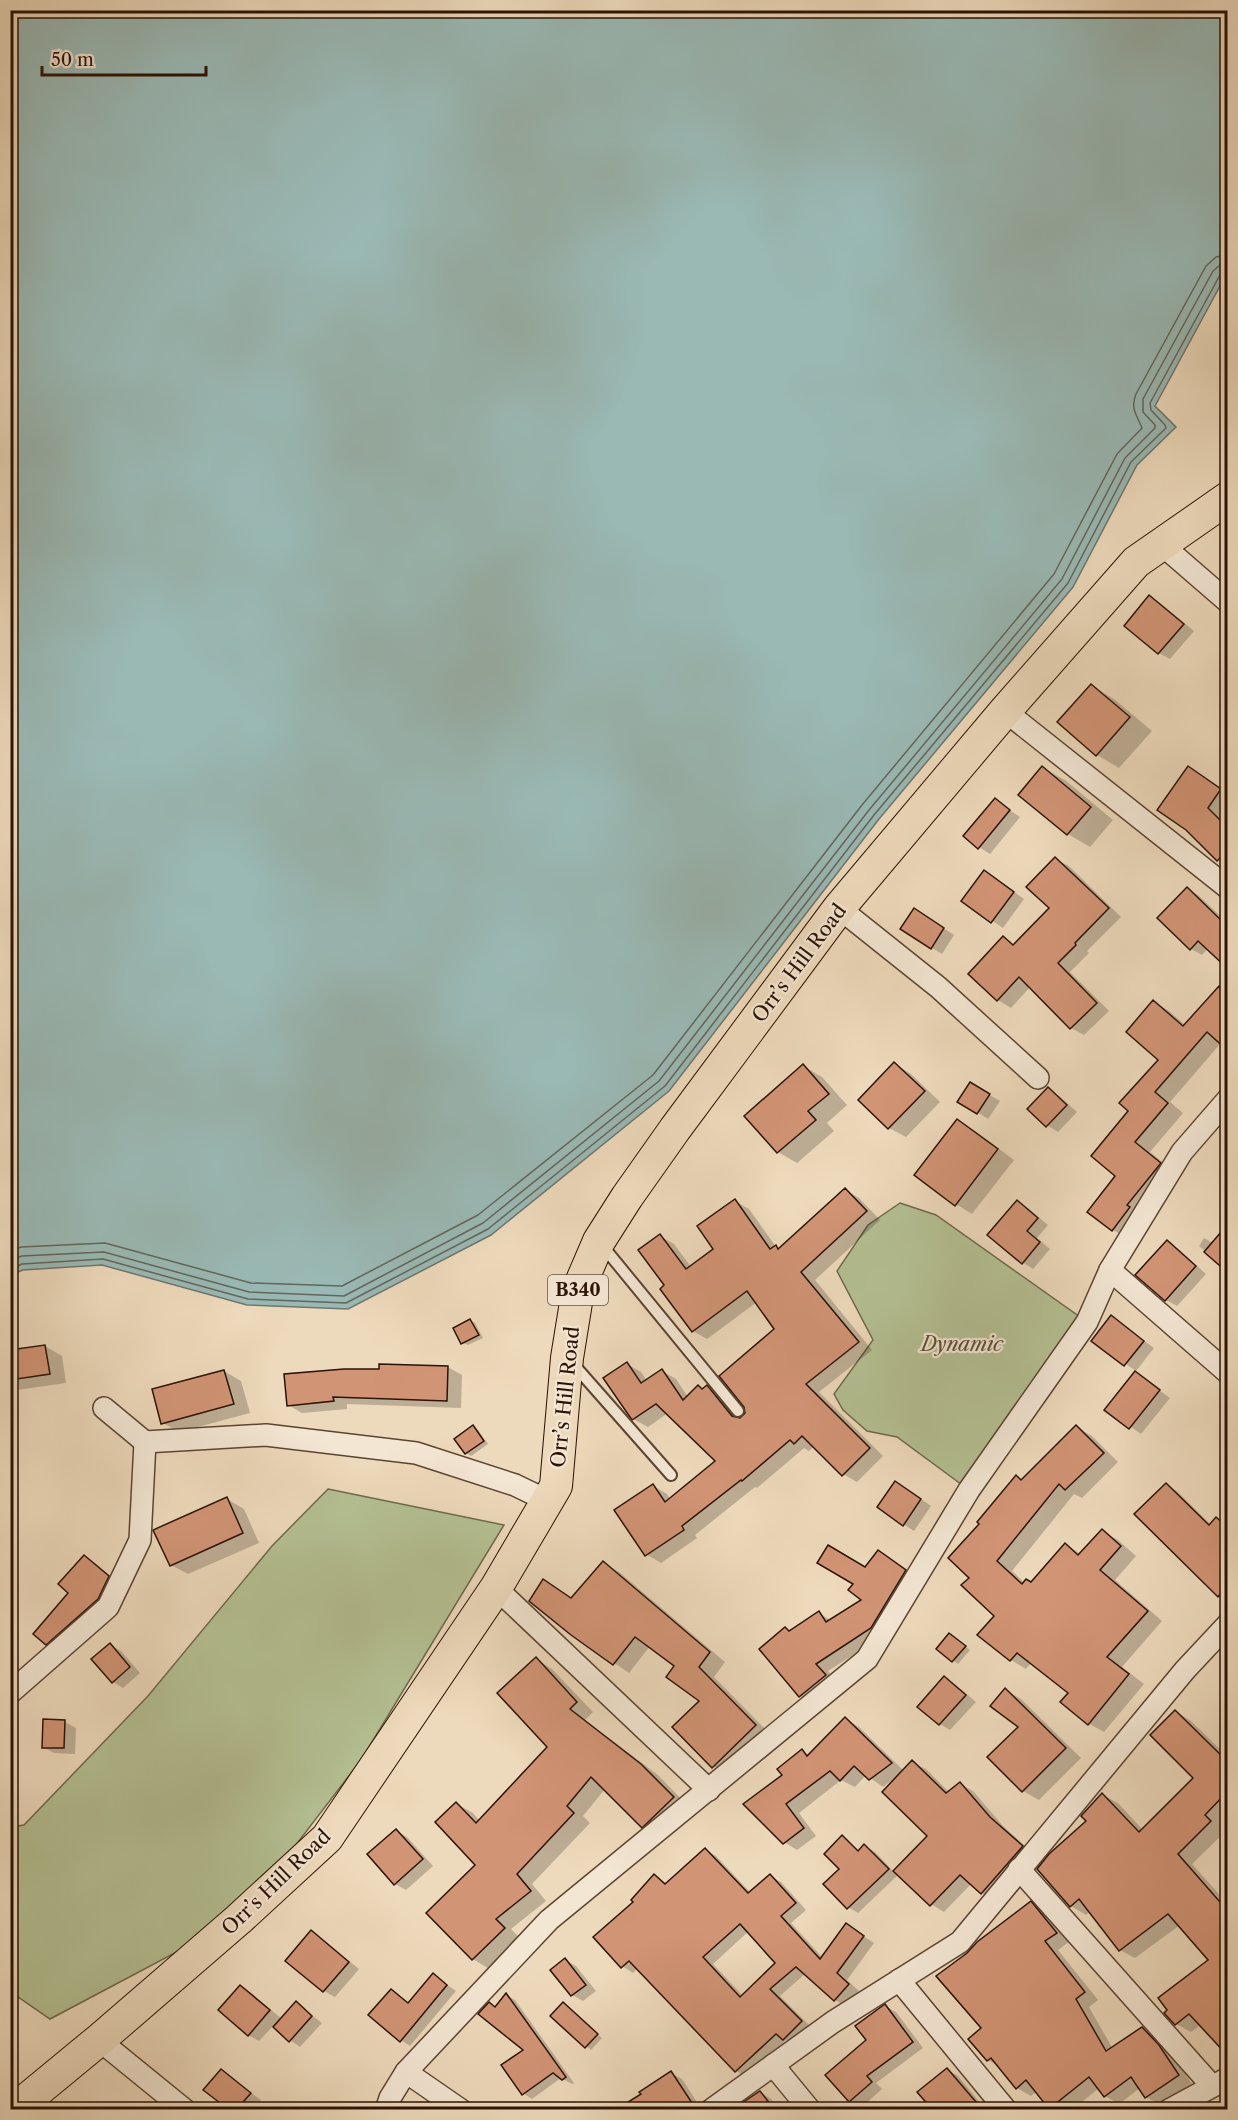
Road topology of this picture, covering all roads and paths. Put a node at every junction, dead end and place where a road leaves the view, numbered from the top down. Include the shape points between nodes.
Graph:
1 (1227, 498) edge
2 (1161, 544) junction
3 (1227, 602) edge
4 (1005, 711) junction
5 (1227, 888) edge
6 (839, 908) junction
7 (1038, 1078) dead end
8 (1227, 1100) edge
9 (599, 1241) junction
10 (1110, 1270) junction
11 (567, 1358) junction
12 (1227, 1373) edge
13 (104, 1408) dead end
14 (738, 1411) dead end
15 (145, 1442) junction
16 (671, 1475) dead end
17 (548, 1501) junction
18 (496, 1588) junction
19 (1227, 1624) edge
20 (10, 1693) edge
21 (709, 1790) junction
22 (1019, 1869) junction
23 (899, 1980) junction
24 (99, 2040) junction
25 (773, 2065) junction
26 (406, 2072) junction
27 (1220, 2082) edge
28 (14, 2109) edge
29 (185, 2109) edge
30 (386, 2109) edge
31 (461, 2109) edge
32 (711, 2109) edge
33 (810, 2109) edge
34 (1006, 2109) edge
35 (1168, 2109) edge

1 - 2 main road, Orr’s Hill Road / B340
2 - 3 street
2 - 4 main road, Orr’s Hill Road / B340 via 1136,562
4 - 5 street
4 - 6 main road, Orr’s Hill Road / B340
6 - 7 street via 938,987
6 - 9 main road, Orr’s Hill Road / B340 via 675,1129
8 - 10 street via 1182,1152
9 - 11 main road, Orr’s Hill Road / B340 via 578,1290
9 - 14 lane
10 - 12 street
10 - 21 street via 1087,1322 969,1490 867,1659
11 - 16 lane
11 - 17 main road, Orr’s Hill Road / B340 via 556,1486
13 - 15 street
15 - 17 street via 266,1435 416,1453 515,1485
15 - 20 street via 140,1540 108,1607
17 - 18 main road, Orr’s Hill Road / B340
18 - 21 street
18 - 24 main road, Orr’s Hill Road / B340 via 327,1838
19 - 22 street
21 - 26 street via 549,1920
22 - 23 street via 960,1942
22 - 27 street
23 - 25 street
23 - 34 street
24 - 28 main road, Orr’s Hill Road / B340
24 - 29 street
25 - 32 street
25 - 33 street
26 - 30 street
26 - 31 street
27 - 35 street

